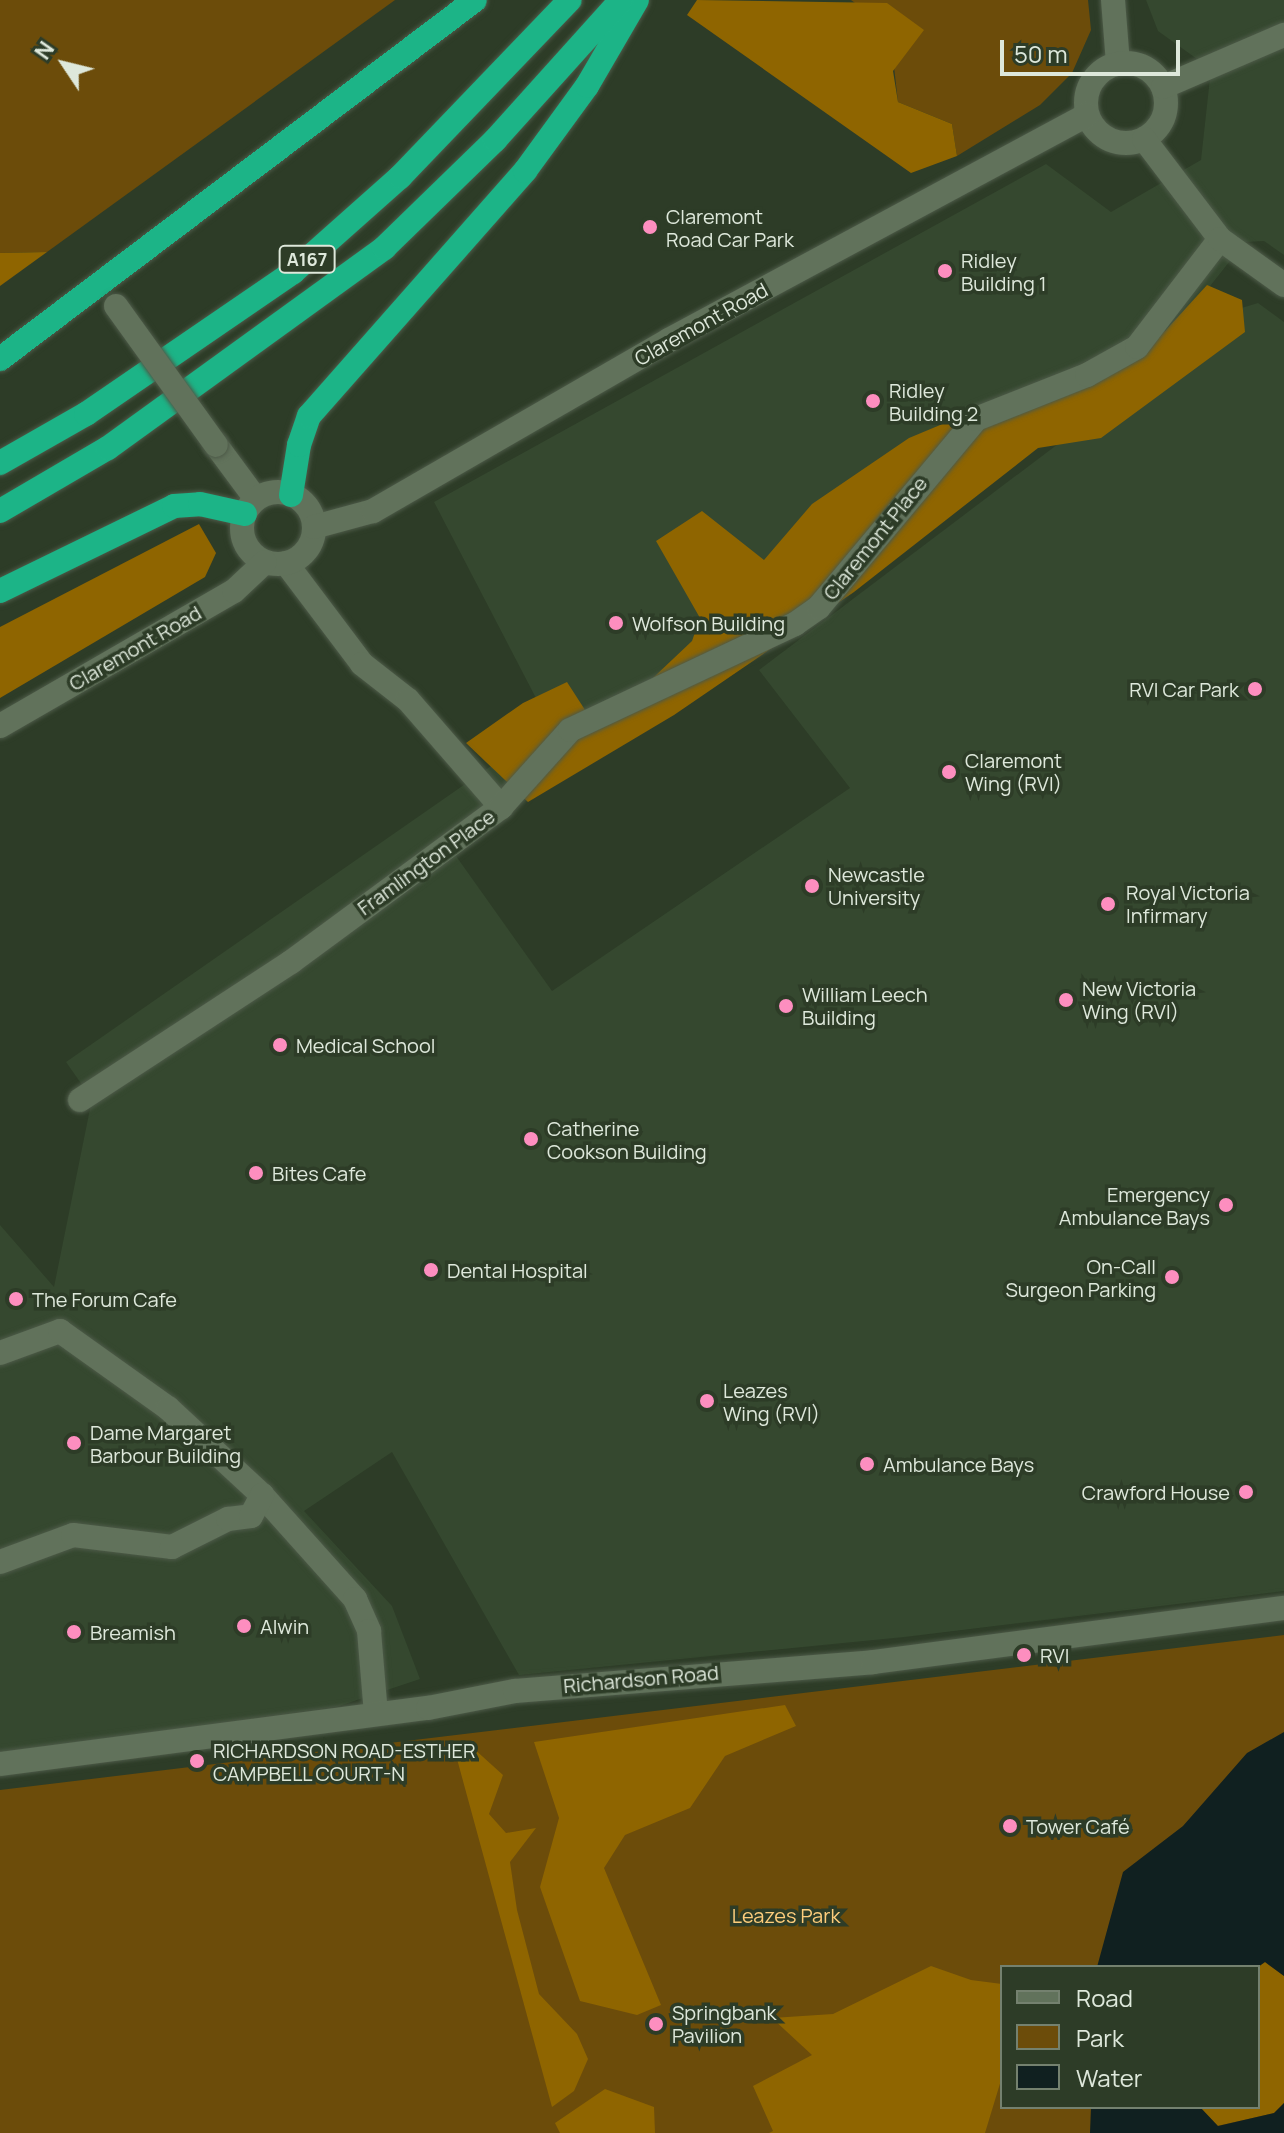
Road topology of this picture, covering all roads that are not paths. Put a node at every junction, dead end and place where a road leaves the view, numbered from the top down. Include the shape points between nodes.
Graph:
1 (475, 0) edge
2 (570, 0) edge
3 (621, 0) edge
4 (637, 0) edge
5 (1113, 0) edge
6 (1284, 35) edge
7 (1118, 63) junction
8 (1163, 87) junction
9 (1087, 115) junction
10 (1144, 139) junction
11 (1220, 239) junction
12 (100, 285) junction
13 (1284, 285) edge
14 (0, 359) edge
15 (0, 463) edge
16 (291, 495) junction
17 (250, 507) junction
18 (0, 511) edge
19 (314, 527) junction
20 (275, 562) junction
21 (0, 591) edge
22 (0, 726) edge
23 (501, 807) junction
24 (80, 1100) dead end
25 (0, 1353) edge
26 (262, 1495) junction
27 (0, 1562) edge
28 (1284, 1608) edge
29 (376, 1714) junction
30 (0, 1764) edge

1 - 12 highway
2 - 15 highway, A167 via 400,177 293,272 86,414
3 - 18 highway, A167 via 495,140 384,248 108,448
4 - 16 highway via 587,86 525,171 309,416
5 - 7 street
6 - 8 street
7 - 8 street via 1142,65
7 - 9 street via 1100,71 1089,86
8 - 10 street via 1165,113
9 - 10 street via 1111,141
9 - 19 street, Claremont Road via 669,340 373,511
10 - 11 street
11 - 13 street
11 - 23 street, Claremont Place via 1137,347 1087,375 976,419 819,607 795,624 570,730
12 - 14 highway
12 - 17 street, bridge via 216,445
16 - 17 street via 279,492
16 - 19 street via 307,508
17 - 20 street via 243,537
17 - 21 highway via 174,506
19 - 20 street via 306,550
20 - 22 street, Claremont Road
20 - 23 street, Framlington Place via 362,664 408,700
23 - 24 street, Framlington Place via 291,962
25 - 26 street via 60,1331 168,1408
26 - 27 street via 251,1516 228,1519 172,1547 73,1535
26 - 29 street via 355,1599 369,1631
28 - 29 street, Richardson Road via 873,1662 515,1691
29 - 30 street, Richardson Road

